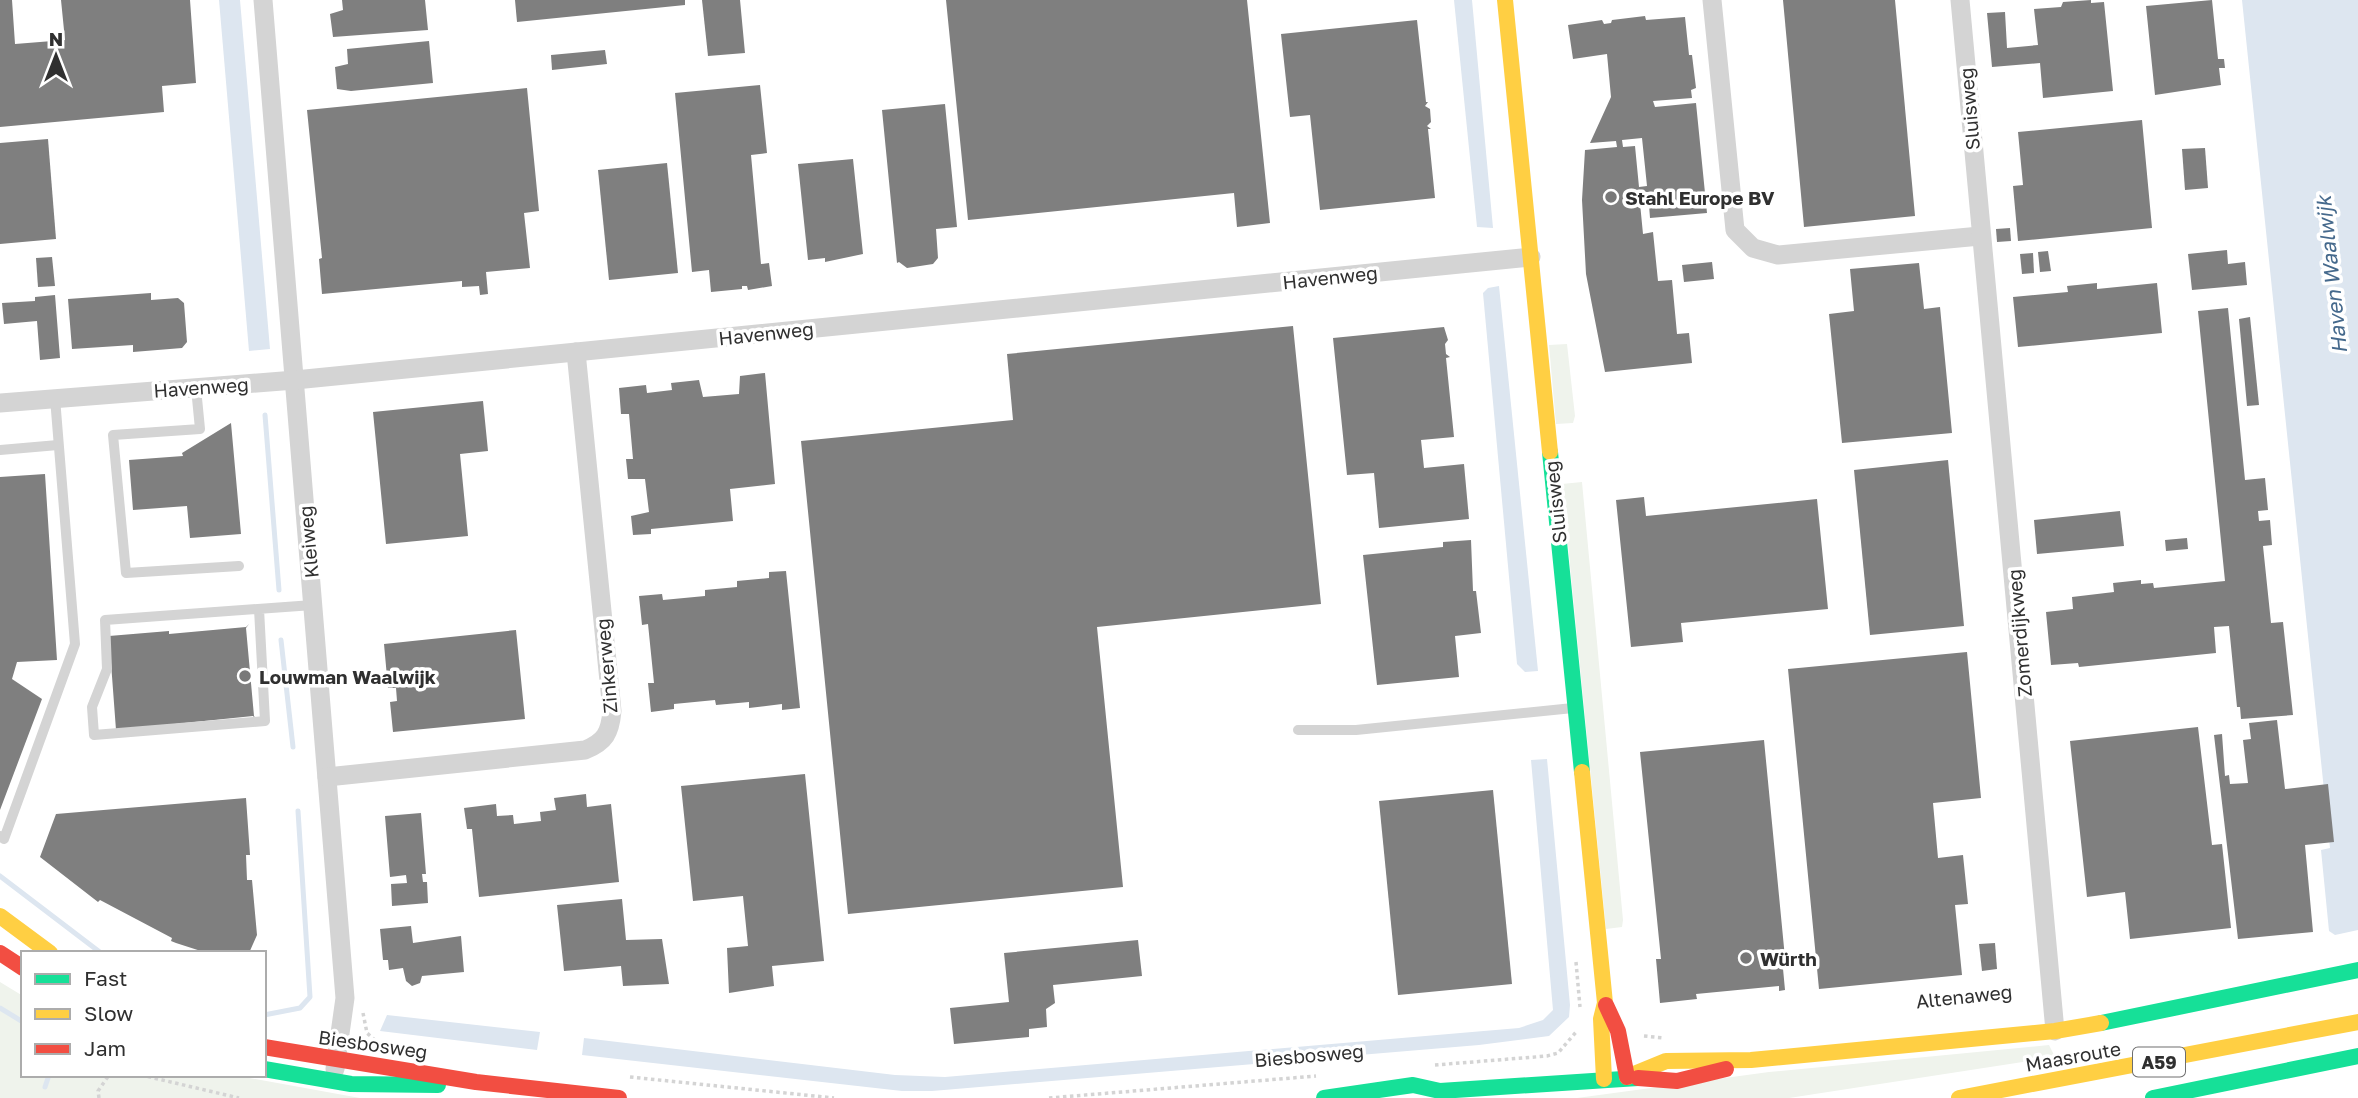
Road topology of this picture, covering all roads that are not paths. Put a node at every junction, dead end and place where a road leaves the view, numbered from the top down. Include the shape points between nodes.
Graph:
1 (263, 0) edge
2 (1505, 0) edge
3 (1712, 0) edge
4 (1960, 0) edge
5 (1980, 236) junction
6 (1531, 257) junction
7 (576, 352) junction
8 (295, 380) junction
9 (196, 388) junction
10 (55, 398) junction
11 (0, 403) edge
12 (58, 445) junction
13 (0, 450) edge
14 (240, 566) dead end
15 (313, 605) junction
16 (259, 609) junction
17 (1575, 708) junction
18 (1298, 730) dead end
19 (327, 777) junction
20 (0, 836) edge
21 (0, 916) edge
22 (47, 951) edge
23 (0, 953) edge
24 (21, 967) edge
25 (2358, 970) edge
26 (1605, 1003) junction
27 (2358, 1022) edge
28 (2055, 1031) junction
29 (266, 1046) edge
30 (2358, 1056) edge
31 (337, 1060) junction
32 (266, 1069) edge
33 (1627, 1077) junction
34 (1604, 1079) junction
35 (476, 1082) junction
36 (333, 1083) junction
37 (1433, 1094) edge
38 (619, 1098) edge
39 (1324, 1098) edge
40 (1340, 1098) edge
41 (1959, 1098) edge
42 (2154, 1098) edge

1 - 8 street, Kleiweg
2 - 6 main road, Sluisweg
3 - 5 street via 1735,230 1753,248 1778,255
4 - 5 street, Sluisweg
5 - 28 street, Zomerdijkweg
6 - 7 street, Havenweg
6 - 17 main road, Sluisweg
7 - 8 street, Havenweg
7 - 19 street, Zinkerweg via 611,730 601,743 585,750
8 - 9 street, Havenweg
8 - 15 street, Kleiweg
9 - 10 street, Havenweg
9 - 14 lane via 200,429 113,435 127,573
10 - 11 street, Havenweg
10 - 12 lane
12 - 13 lane
12 - 20 lane via 75,644 4,839
15 - 16 lane
15 - 19 street, Kleiweg
16 - 16 lane via 104,621 107,669 92,707 94,735 265,721
17 - 18 lane via 1356,730
17 - 26 main road, Sluisweg
19 - 31 street, Kleiweg via 345,998
21 - 22 main road
23 - 24 main road
25 - 28 main road
26 - 33 main road, Sluisweg via 1621,1038
26 - 34 main road, Sluisweg via 1601,1019
27 - 41 main road, Maasroute / A59
28 - 33 main road via 1751,1060 1666,1061
29 - 31 main road, Biesbosweg
30 - 42 main road, A59
31 - 35 main road, Biesbosweg
31 - 36 street, Kleiweg
32 - 36 main road, Biesbosweg
33 - 34 main road
34 - 37 main road, Biesbosweg
35 - 36 main road, Biesbosweg via 389,1089
35 - 38 main road, Biesbosweg
37 - 40 main road, Biesbosweg via 1413,1085
39 - 40 main road, Biesbosweg

